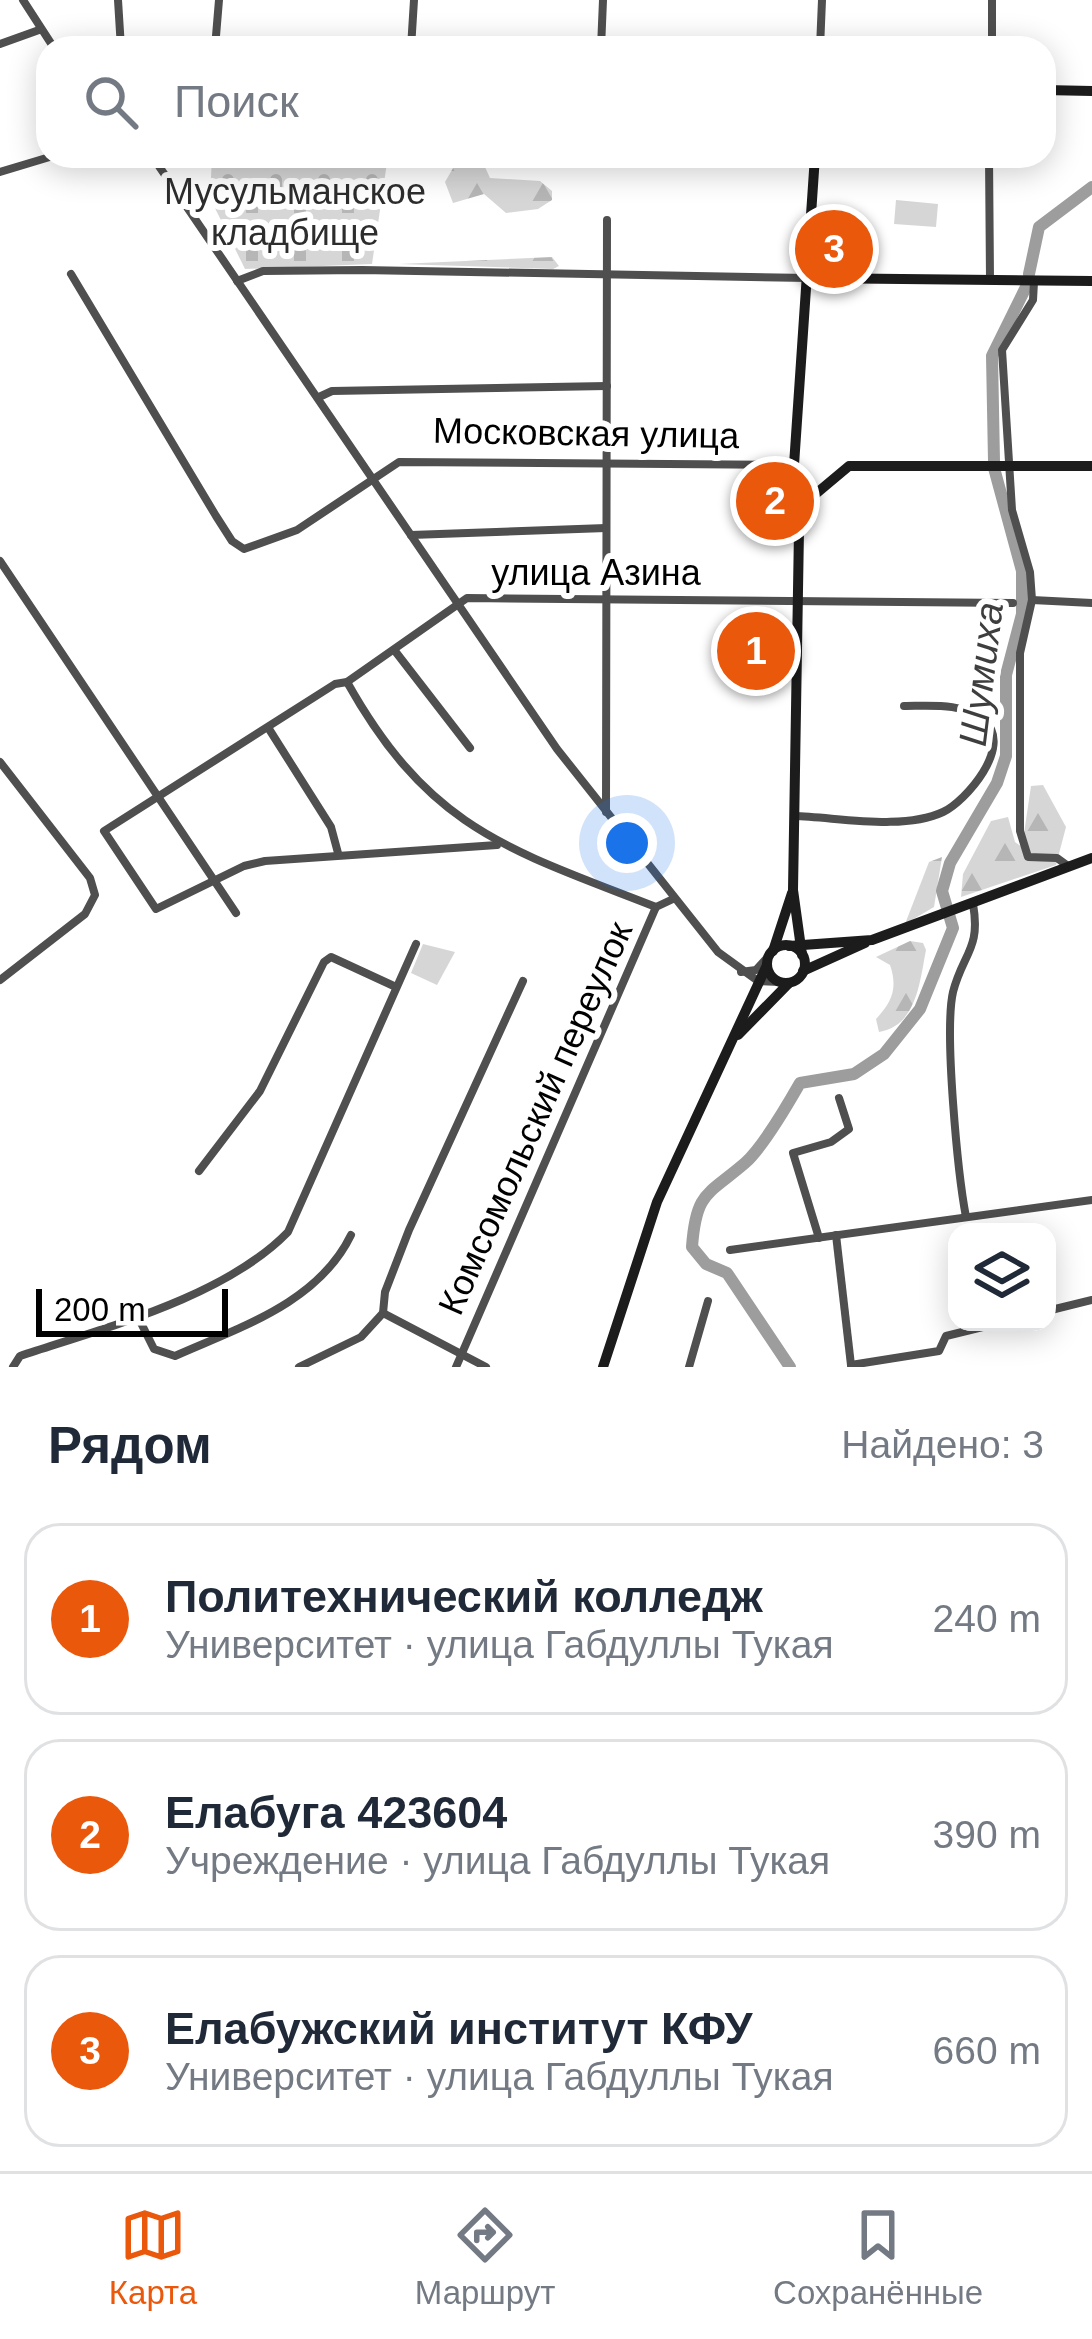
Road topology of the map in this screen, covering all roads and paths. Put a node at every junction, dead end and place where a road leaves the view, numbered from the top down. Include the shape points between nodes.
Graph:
1 (22, 0) edge
2 (118, 0) edge
3 (219, 0) edge
4 (414, 0) edge
5 (603, 0) edge
6 (822, 0) edge
7 (992, 0) edge
8 (39, 30) junction
9 (44, 36) edge
10 (120, 36) edge
11 (216, 36) edge
12 (412, 36) edge
13 (602, 36) edge
14 (820, 36) edge
15 (992, 36) edge
16 (0, 44) edge
17 (1056, 90) edge
18 (1092, 91) edge
19 (36, 161) edge
20 (160, 168) edge
21 (814, 168) edge
22 (989, 168) edge
23 (0, 172) edge
24 (607, 220) dead end
25 (608, 273) junction
26 (71, 274) dead end
27 (809, 278) junction
28 (237, 281) junction
29 (990, 281) junction
30 (1034, 281) junction
31 (1092, 281) edge
32 (607, 386) junction
33 (319, 397) junction
34 (608, 463) junction
35 (1008, 464) junction
36 (1092, 466) edge
37 (795, 472) junction
38 (372, 479) junction
39 (818, 491) junction
40 (606, 528) junction
41 (799, 530) junction
42 (411, 535) junction
43 (0, 561) edge
44 (604, 598) junction
45 (1032, 600) junction
46 (798, 601) junction
47 (1013, 603) dead end
48 (1092, 603) edge
49 (456, 605) junction
50 (395, 650) junction
51 (347, 682) junction
52 (904, 706) dead end
53 (269, 729) junction
54 (470, 748) dead end
55 (0, 763) edge
56 (158, 800) junction
57 (606, 812) junction
58 (794, 816) junction
59 (497, 845) junction
60 (338, 853) junction
61 (1092, 859) edge
62 (1069, 868) junction
63 (213, 881) junction
64 (793, 890) junction
65 (673, 898) junction
66 (974, 904) junction
67 (656, 907) junction
68 (236, 913) dead end
69 (872, 940) junction
70 (416, 944) dead end
71 (796, 948) junction
72 (769, 958) junction
73 (803, 971) junction
74 (740, 972) junction
75 (0, 980) edge
76 (523, 981) dead end
77 (758, 981) junction
78 (784, 982) junction
79 (397, 987) junction
80 (750, 1000) junction
81 (726, 1053) junction
82 (839, 1098) dead end
83 (199, 1171) dead end
84 (1092, 1200) edge
85 (966, 1217) junction
86 (351, 1235) dead end
87 (836, 1235) junction
88 (818, 1238) junction
89 (730, 1250) dead end
90 (1092, 1300) edge
91 (708, 1301) dead end
92 (1056, 1309) edge
93 (383, 1313) junction
94 (137, 1315) junction
95 (966, 1331) edge
96 (462, 1353) junction
97 (851, 1366) edge
98 (14, 1367) edge
99 (299, 1367) edge
100 (456, 1367) edge
101 (486, 1367) edge
102 (603, 1367) edge
103 (689, 1367) edge

1 - 8 street
2 - 10 street
3 - 11 street
4 - 12 street
5 - 13 street
6 - 14 street
7 - 15 street
8 - 9 street
8 - 16 street
17 - 18 main road
19 - 23 street
20 - 28 street
21 - 27 main road
22 - 29 street
24 - 25 street
25 - 27 street
25 - 28 street via 263,271
25 - 32 street
26 - 38 street, Московская улица via 232,541 259,548
27 - 29 main road
27 - 37 main road
28 - 33 street
29 - 30 main road
30 - 31 main road
30 - 35 street via 1033,300 1002,350
32 - 33 street
32 - 34 street
33 - 38 street
34 - 37 street, Московская улица
34 - 38 street, Московская улица via 407,461
34 - 40 street
35 - 36 main road
35 - 39 main road via 849,466
35 - 45 street
37 - 39 main road via 800,489
37 - 41 main road
38 - 42 street
39 - 41 main road
40 - 42 street
40 - 44 street
41 - 46 main road
42 - 49 street
43 - 56 street
44 - 46 street, улица Азина
44 - 49 street, улица Азина via 467,598
44 - 57 street
45 - 48 street
45 - 62 street via 1020,653 1021,842 1028,856 1057,858
46 - 47 street, улица Азина
46 - 58 main road
49 - 50 street, улица Азина
49 - 57 street
50 - 51 street, улица Азина
50 - 54 street
51 - 53 street, улица Азина
51 - 59 street via 437,804
52 - 58 street via 948,706 984,718 991,751 966,797 920,820
53 - 56 street, улица Азина
53 - 60 street via 331,827
55 - 75 street via 90,878 95,896 85,914
56 - 63 street
56 - 63 street, улица Азина via 104,831 156,909
57 - 65 street
58 - 64 main road
59 - 60 street
59 - 67 street
60 - 63 street via 265,861
61 - 62 main road
62 - 66 main road
63 - 68 street
64 - 71 main road
64 - 72 main road
65 - 67 street, Комсомольский переулок
65 - 74 street
66 - 69 main road
66 - 85 street via 979,929 953,992 951,1026
67 - 96 street, Комсомольский переулок
69 - 71 main road
69 - 73 main road
70 - 79 street
71 - 72 main road
71 - 73 main road
72 - 74 street
72 - 77 main road
72 - 78 main road
73 - 78 main road
74 - 77 street
74 - 80 street
76 - 93 street via 409,1230
77 - 78 street
77 - 80 main road
78 - 81 main road
79 - 83 street via 331,957 324,962 260,1091
79 - 94 street via 288,1232 228,1275
80 - 81 main road
81 - 102 main road via 650,1221
82 - 88 street via 849,1129 793,1154
84 - 85 street
85 - 87 street
86 - 94 street via 310,1290 175,1356 154,1349
87 - 88 street
87 - 97 street
88 - 89 street
90 - 92 street
91 - 103 street
93 - 96 street
93 - 99 street via 361,1337
94 - 98 street via 20,1356
95 - 97 street via 946,1336 939,1351
96 - 100 street, Комсомольский переулок
96 - 101 street

